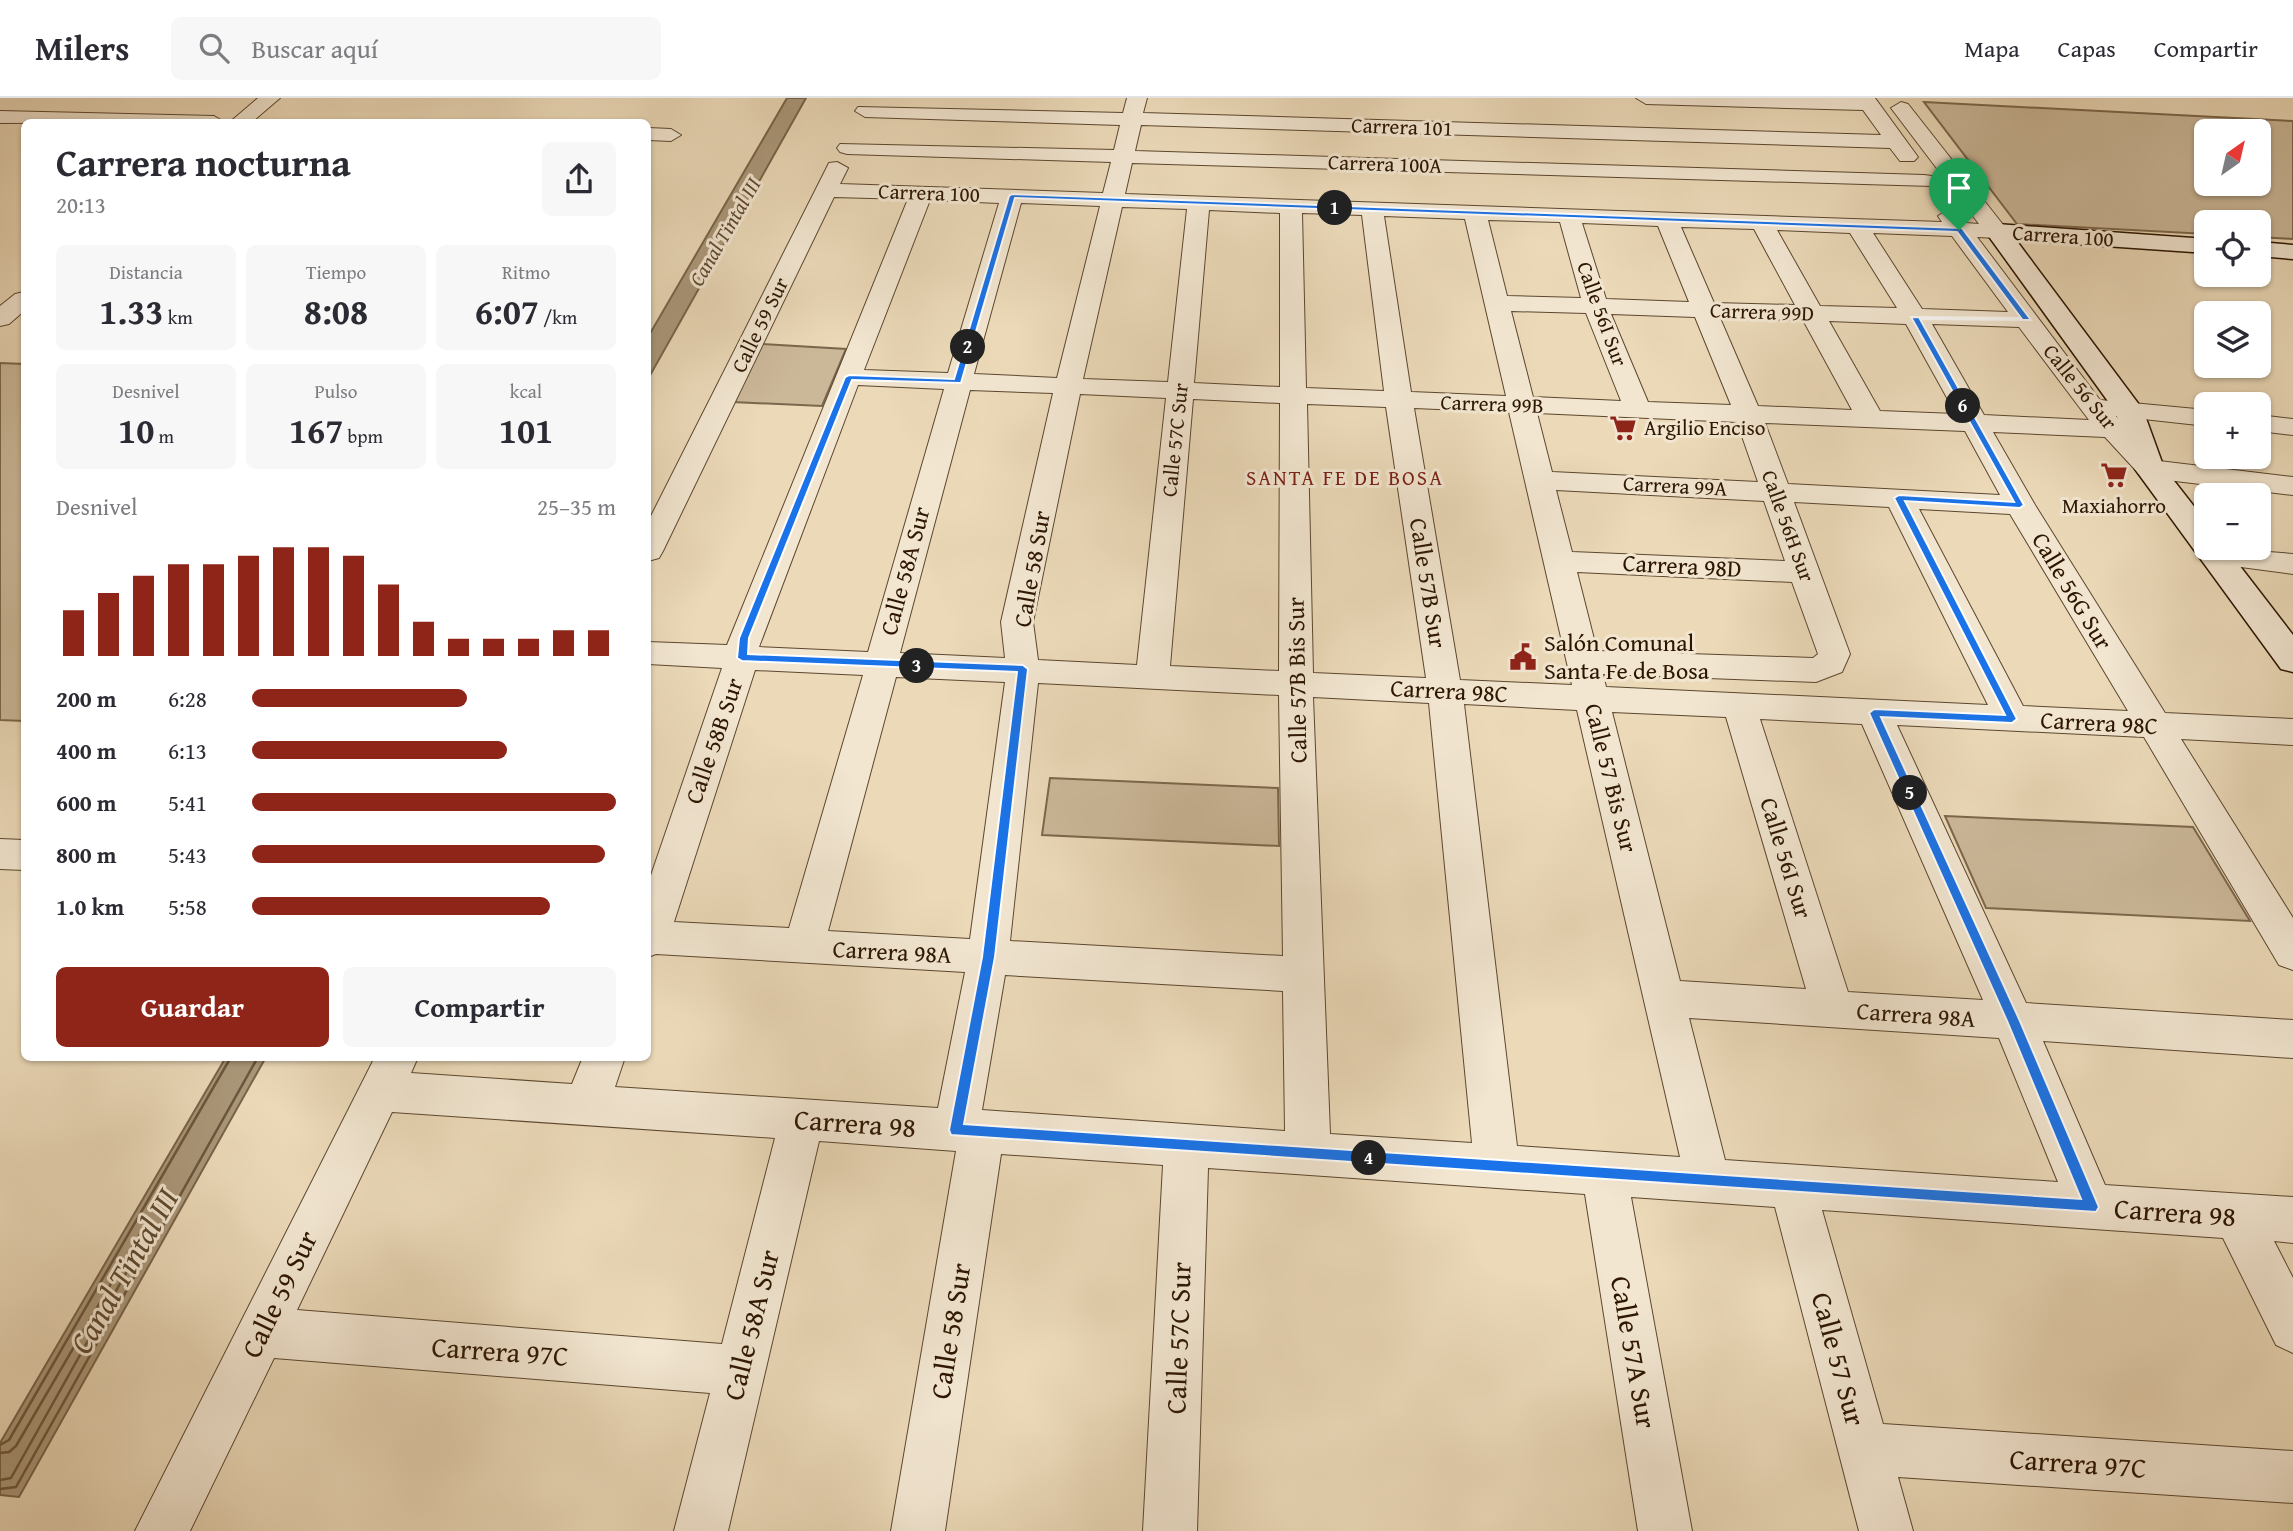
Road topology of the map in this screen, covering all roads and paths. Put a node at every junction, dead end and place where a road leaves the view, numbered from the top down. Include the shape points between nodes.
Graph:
1 (270, 98) edge
2 (1646, 98) edge
3 (1893, 98) edge
4 (1867, 101) edge
5 (869, 105) edge
6 (1135, 109) edge
7 (1485, 109) dead end
8 (0, 117) edge
9 (86, 119) edge
10 (244, 119) edge
11 (1491, 130) junction
12 (651, 134) edge
13 (671, 135) dead end
14 (1896, 142) junction
15 (847, 148) junction
16 (1125, 156) junction
17 (1500, 168) junction
18 (1924, 181) junction
19 (827, 190) junction
20 (922, 193) junction
21 (1012, 196) junction
22 (1112, 200) junction
23 (1199, 203) junction
24 (1291, 206) junction
25 (1372, 209) junction
26 (1475, 213) junction
27 (1517, 214) junction
28 (1569, 216) junction
29 (1667, 220) junction
30 (1762, 223) junction
31 (1857, 226) junction
32 (1959, 230) junction
33 (1997, 231) junction
34 (2194, 245) edge
35 (2271, 250) edge
36 (2293, 251) edge
37 (18, 301) edge
38 (1497, 303) junction
39 (1596, 307) junction
40 (1702, 310) junction
41 (1813, 313) junction
42 (1915, 317) junction
43 (0, 319) edge
44 (2027, 320) junction
45 (849, 377) junction
46 (958, 382) junction
47 (1068, 386) junction
48 (1180, 391) junction
49 (1294, 396) junction
50 (1399, 400) junction
51 (1521, 405) junction
52 (1638, 410) junction
53 (1748, 414) junction
54 (1871, 419) junction
55 (2194, 419) edge
56 (2126, 423) junction
57 (1972, 424) junction
58 (2271, 425) edge
59 (2293, 427) edge
60 (2150, 469) junction
61 (1539, 480) junction
62 (2293, 486) edge
63 (1774, 491) junction
64 (1899, 498) junction
65 (2020, 505) junction
66 (2194, 528) edge
67 (651, 545) edge
68 (2219, 560) edge
69 (2271, 560) edge
70 (1559, 561) junction
71 (2293, 564) edge
72 (1805, 572) junction
73 (2287, 644) edge
74 (651, 653) edge
75 (742, 658) junction
76 (1583, 662) junction
77 (882, 665) junction
78 (1023, 669) junction
79 (1152, 677) junction
80 (1296, 684) junction
81 (1445, 691) junction
82 (1592, 698) junction
83 (1740, 705) junction
84 (1874, 713) junction
85 (2012, 719) junction
86 (2155, 726) junction
87 (2293, 732) edge
88 (0, 854) edge
89 (21, 855) edge
90 (651, 930) edge
91 (651, 939) edge
92 (804, 946) junction
93 (2293, 953) edge
94 (988, 957) junction
95 (1303, 975) junction
96 (1664, 998) junction
97 (1833, 1010) junction
98 (2013, 1021) junction
99 (2293, 1039) edge
100 (602, 1061) edge
101 (388, 1074) edge
102 (586, 1105) junction
103 (802, 1119) junction
104 (969, 1131) junction
105 (1186, 1145) junction
106 (1308, 1154) junction
107 (1497, 1167) junction
108 (1604, 1174) junction
109 (1708, 1181) junction
110 (1792, 1186) junction
111 (2091, 1207) junction
112 (2236, 1216) junction
113 (2293, 1220) edge
114 (2293, 1328) edge
115 (260, 1332) junction
116 (740, 1370) junction
117 (1863, 1449) junction
118 (2293, 1478) edge
119 (162, 1531) edge
120 (701, 1531) edge
121 (918, 1531) edge
122 (1170, 1531) edge
123 (1665, 1531) edge
124 (1886, 1531) edge

1 - 10 street
2 - 4 street
3 - 33 street, Calle 56 Sur
4 - 14 street, Calle 56 Sur
5 - 6 street, Carrera 101
5 - 15 street, Calle 59 Sur
6 - 11 street, Carrera 101
6 - 16 street, Calle 58 Sur
7 - 11 street
8 - 9 street
11 - 14 street, Carrera 101
11 - 17 street
12 - 13 street
14 - 18 street, Calle 56 Sur
15 - 16 street, Carrera 100A
15 - 19 street, Calle 59 Sur
16 - 17 street, Carrera 100A
16 - 22 street, Calle 58 Sur
17 - 18 street, Carrera 100A
17 - 27 street
18 - 32 street, Calle 56 Sur
19 - 20 street, Carrera 100
19 - 67 street, Calle 59 Sur
20 - 21 street, Carrera 100
20 - 45 street, Calle 58B Sur
21 - 22 street, Carrera 100
21 - 46 street, Calle 58A Sur
22 - 23 street, Carrera 100
22 - 47 street, Calle 58 Sur
23 - 24 street, Carrera 100
23 - 48 street, Calle 57C Sur
24 - 25 street, Carrera 100
24 - 49 street, Calle 57B Bis Sur
25 - 26 street, Carrera 100
25 - 50 street, Calle 57B Sur
26 - 27 street, Carrera 100
26 - 38 street, Calle 57 Bis Sur
27 - 28 street, Carrera 100
28 - 29 street, Carrera 100
28 - 39 street, Calle 56I Sur
29 - 30 street, Carrera 100
29 - 40 street, Calle 56H Sur
30 - 31 street, Carrera 100
30 - 41 street
31 - 32 street, Carrera 100
31 - 42 street, Calle 56G Sur
32 - 33 street, Carrera 100
32 - 44 street, Calle 56 Sur
33 - 34 street, Carrera 100
33 - 56 street, Calle 56 Sur
35 - 36 street
37 - 43 street
38 - 39 street, Carrera 99D
38 - 51 street, Calle 57 Bis Sur
39 - 40 street, Carrera 99D
39 - 52 street, Calle 56I Sur
40 - 41 street, Carrera 99D
40 - 53 street, Calle 56H Sur
41 - 42 street, Carrera 99D
41 - 54 street
42 - 44 street, Carrera 99D
42 - 57 street, Calle 56G Sur
44 - 56 street, Calle 56 Sur via 2091,405
45 - 46 street, Carrera 99B
45 - 75 street, Calle 58B Sur via 744,638
46 - 47 street, Carrera 99B
46 - 77 street, Calle 58A Sur
47 - 48 street, Carrera 99B
47 - 78 street, Calle 58 Sur via 1017,622
48 - 49 street, Carrera 99B
48 - 79 street, Calle 57C Sur
49 - 50 street, Carrera 99B
49 - 80 street, Calle 57B Bis Sur
50 - 51 street, Carrera 99B
50 - 81 street, Calle 57B Sur
51 - 52 street, Carrera 99B
51 - 61 street, Calle 57 Bis Sur
52 - 53 street, Carrera 99B
53 - 54 street, Carrera 99B
53 - 63 street, Calle 56H Sur
54 - 57 street, Carrera 99B
55 - 56 street
56 - 57 street, Carrera 99B
56 - 60 street, Calle 56 Sur
57 - 65 street, Calle 56G Sur
58 - 59 street
60 - 62 street
60 - 66 street, Calle 56 Sur
61 - 63 street, Carrera 99A
61 - 70 street, Calle 57 Bis Sur
63 - 64 street, Carrera 99A
63 - 72 street, Calle 56H Sur
64 - 65 street, Carrera 99A
64 - 85 street
65 - 86 street, Calle 56G Sur
68 - 73 street, Calle 56 Sur
69 - 71 street
70 - 72 street, Carrera 98D
70 - 76 street, Calle 57 Bis Sur
72 - 76 street, Calle 56H Sur via 1833,654 1830,664 1816,670
74 - 75 street, Carrera 98C
75 - 77 street, Carrera 98C
75 - 90 street, Calle 58B Sur
76 - 82 street, Calle 57 Bis Sur
77 - 78 street, Carrera 98C
77 - 92 street, Calle 58A Sur
78 - 79 street, Carrera 98C
78 - 94 street, Calle 58 Sur
79 - 80 street, Carrera 98C
80 - 81 street, Carrera 98C
80 - 95 street, Calle 57B Bis Sur
81 - 82 street, Carrera 98C
81 - 107 street, Calle 57B Sur
82 - 83 street, Carrera 98C
82 - 96 street, Calle 57 Bis Sur
83 - 84 street, Carrera 98C
83 - 97 street, Calle 56I Sur
84 - 85 street, Carrera 98C
84 - 98 street
85 - 86 street, Carrera 98C
86 - 87 street, Carrera 98C
86 - 93 street, Calle 56G Sur
88 - 89 street
91 - 92 street, Carrera 98A
92 - 94 street, Carrera 98A
94 - 95 street, Carrera 98A
94 - 104 street, Calle 58 Sur
95 - 106 street, Calle 57B Bis Sur
96 - 97 street, Carrera 98A
96 - 109 street, Calle 57 Bis Sur
97 - 98 street, Carrera 98A
98 - 99 street, Carrera 98A
98 - 111 street
100 - 102 street
101 - 102 street, Carrera 98
101 - 115 street, Calle 59 Sur
102 - 103 street, Carrera 98
103 - 104 street, Carrera 98
103 - 116 street, Calle 58A Sur
104 - 105 street, Carrera 98
104 - 121 street, Calle 58 Sur
105 - 106 street, Carrera 98
105 - 122 street, Calle 57C Sur
106 - 107 street, Carrera 98
107 - 108 street, Carrera 98
108 - 109 street, Carrera 98
108 - 123 street, Calle 57A Sur
109 - 110 street, Carrera 98
110 - 111 street, Carrera 98
110 - 117 street, Calle 57 Sur
111 - 112 street, Carrera 98
112 - 113 street, Carrera 98
112 - 114 street
115 - 116 street, Carrera 97C
115 - 119 street, Calle 59 Sur
116 - 120 street, Calle 58A Sur
117 - 118 street, Carrera 97C
117 - 124 street, Calle 57 Sur

